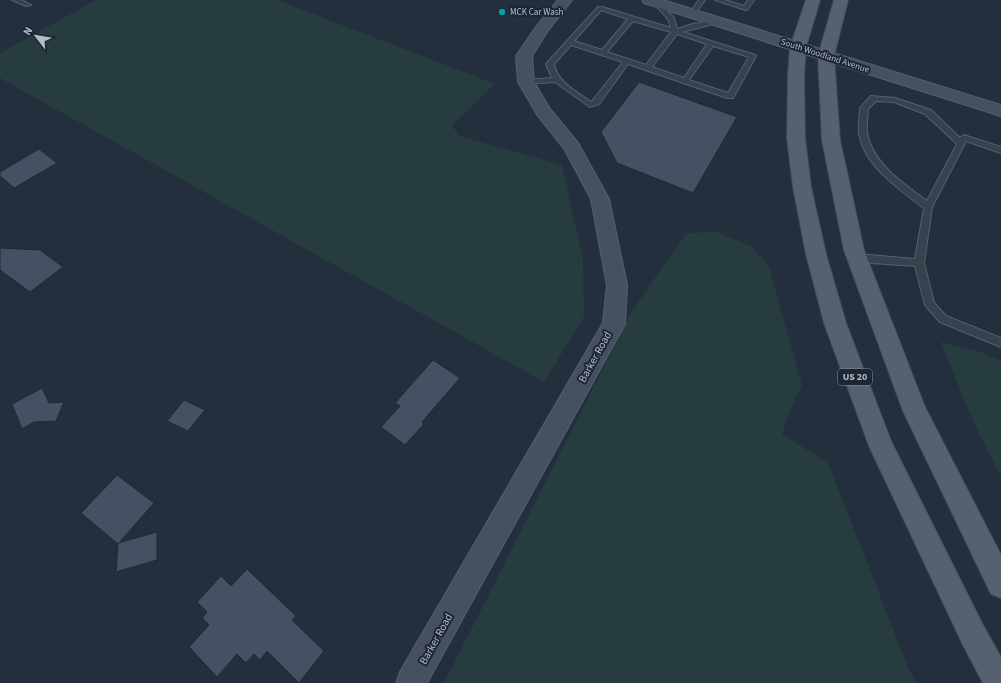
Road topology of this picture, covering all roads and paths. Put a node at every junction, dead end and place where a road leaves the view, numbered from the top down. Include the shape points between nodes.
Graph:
1 (15, 0) edge
2 (565, 0) edge
3 (702, 0) edge
4 (718, 0) edge
5 (751, 0) edge
6 (813, 0) edge
7 (841, 0) edge
8 (652, 1) edge
9 (28, 5) dead end
10 (692, 14) junction
11 (632, 18) junction
12 (717, 22) junction
13 (675, 32) junction
14 (570, 42) junction
15 (711, 43) junction
16 (798, 47) junction
17 (604, 53) junction
18 (826, 56) junction
19 (627, 61) junction
20 (648, 68) junction
21 (557, 80) junction
22 (685, 81) junction
23 (526, 82) junction
24 (1001, 111) edge
25 (961, 144) junction
26 (1001, 150) edge
27 (928, 207) junction
28 (857, 258) junction
29 (919, 263) junction
30 (1001, 343) edge
31 (1001, 584) edge
32 (411, 683) edge
33 (999, 683) edge

1 - 9 lane
2 - 23 street, Barker Road via 524,56
3 - 10 lane
4 - 5 lane via 746,8
6 - 16 main road, US 20
7 - 18 main road
8 - 10 street, South Woodland Avenue
8 - 13 lane via 671,18
10 - 12 street, South Woodland Avenue
11 - 13 lane
11 - 14 lane via 600,8
11 - 17 lane
12 - 13 lane
12 - 16 street, South Woodland Avenue
13 - 15 lane
13 - 20 lane
14 - 17 lane
14 - 21 lane via 550,64
15 - 22 lane
15 - 22 lane via 753,56 730,96
16 - 18 street, South Woodland Avenue
16 - 33 main road, US 20 via 796,138 802,187 816,254 836,323 881,446
17 - 19 lane
18 - 24 street, South Woodland Avenue
18 - 28 main road via 831,140
19 - 20 lane
19 - 21 lane via 596,102 590,105
20 - 22 lane
21 - 23 lane
23 - 32 street, Barker Road via 544,112 572,147 600,199 617,285 614,324
25 - 26 lane via 964,138
25 - 27 lane
25 - 27 lane via 928,112 895,100 874,98 864,108 863,133 870,153 901,187
27 - 29 lane
28 - 29 lane
28 - 31 main road via 915,411
29 - 30 lane via 930,305 943,319

